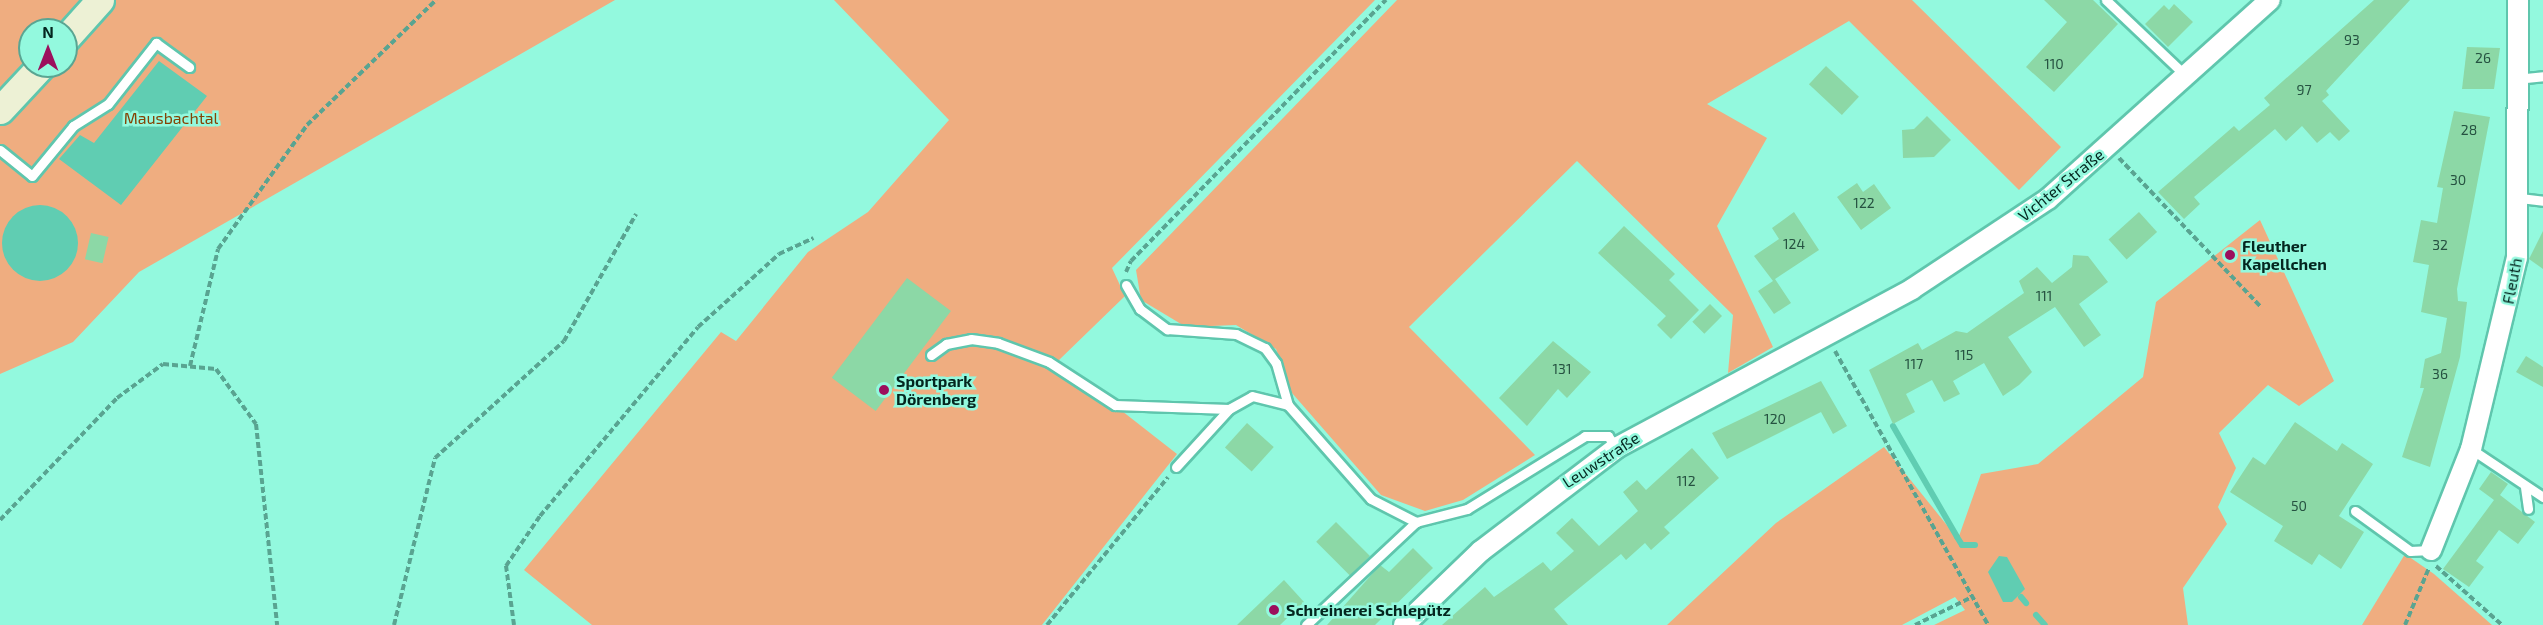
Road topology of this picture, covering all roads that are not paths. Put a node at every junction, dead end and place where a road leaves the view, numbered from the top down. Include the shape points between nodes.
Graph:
1 (100, 0) edge
2 (2106, 0) edge
3 (2270, 0) edge
4 (2518, 0) edge
5 (78, 25) edge
6 (189, 67) dead end
7 (2543, 76) edge
8 (2187, 77) junction
9 (30, 78) edge
10 (2516, 79) junction
11 (0, 110) edge
12 (0, 150) edge
13 (2520, 198) junction
14 (2543, 201) edge
15 (1126, 285) road end
16 (1828, 337) joint
17 (931, 355) dead end
18 (1288, 405) junction
19 (1229, 409) junction
20 (1616, 448) junction
21 (2471, 449) junction
22 (1176, 467) road end
23 (2525, 487) junction
24 (2543, 496) edge
25 (2528, 509) dead end
26 (2355, 511) dead end
27 (1416, 522) junction
28 (2431, 556) joint
29 (1306, 625) edge
30 (1404, 625) edge

1 - 5 main road
2 - 8 lane
3 - 8 street, Vichter Straße
4 - 10 street, Fleuth
6 - 12 lane via 156,43 108,104 74,126 32,176
7 - 10 lane
8 - 16 street, Vichter Straße via 2108,147 1984,244
9 - 11 main road
10 - 13 street, Fleuth
13 - 14 lane
13 - 21 street, Fleuth via 2517,258
15 - 18 lane via 1140,309 1167,329 1236,333 1265,348 1276,363
16 - 20 street, Leuwstraße
17 - 19 lane via 946,344 971,339 998,343 1049,362 1115,405
18 - 19 lane via 1252,396
18 - 27 lane via 1371,499
19 - 22 lane
20 - 27 lane via 1608,436 1585,436 1467,509
20 - 30 street, Leuwstraße via 1481,551
21 - 23 lane
21 - 28 street, Fleuth
23 - 24 lane
23 - 25 lane
26 - 28 lane via 2410,551
27 - 29 lane

